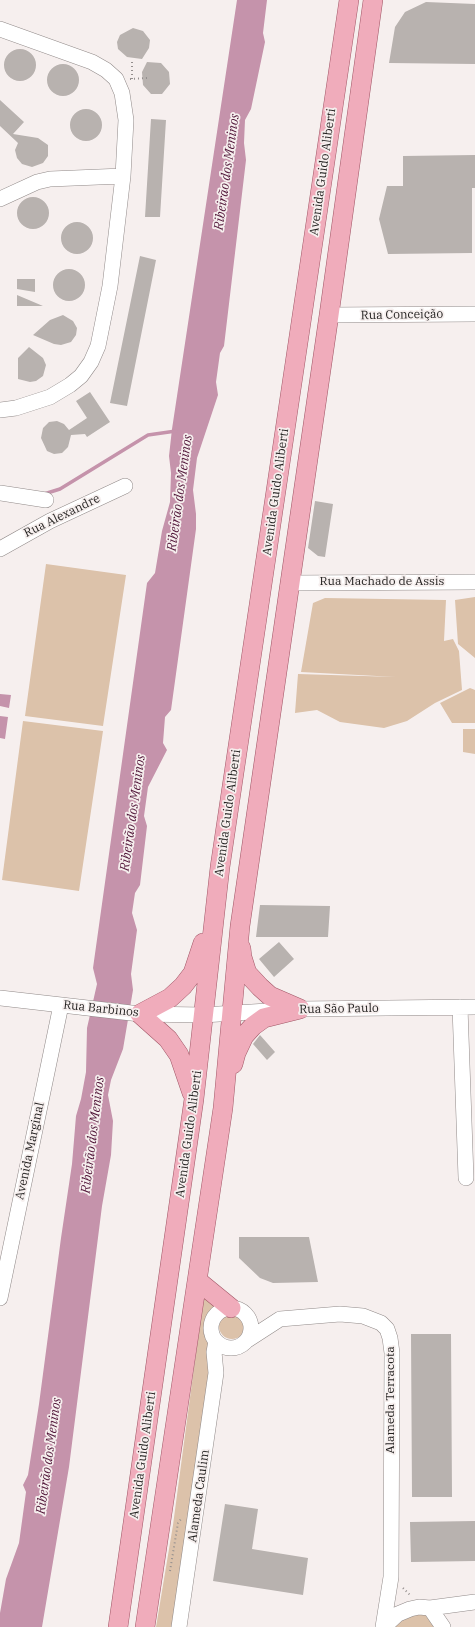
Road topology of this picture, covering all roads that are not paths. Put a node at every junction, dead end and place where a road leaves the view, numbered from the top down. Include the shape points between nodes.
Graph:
1 (349, 0) edge
2 (372, 0) edge
3 (0, 30) edge
4 (122, 176) junction
5 (0, 199) edge
6 (475, 314) edge
7 (329, 315) junction
8 (0, 410) edge
9 (125, 486) dead end
10 (0, 493) edge
11 (46, 500) dead end
12 (0, 549) edge
13 (289, 582) junction
14 (475, 582) edge
15 (238, 750) junction
16 (263, 764) junction
17 (220, 867) junction
18 (240, 926) junction
19 (0, 998) edge
20 (61, 1005) junction
21 (468, 1007) edge
22 (300, 1009) junction
23 (137, 1014) junction
24 (230, 1014) junction
25 (203, 1015) junction
26 (194, 1099) junction
27 (223, 1108) junction
28 (187, 1148) junction
29 (216, 1153) junction
30 (466, 1178) dead end
31 (198, 1281) junction
32 (0, 1298) edge
33 (231, 1308) junction
34 (216, 1341) junction
35 (240, 1344) junction
36 (216, 1374) junction
37 (475, 1602) edge
38 (425, 1608) junction
39 (119, 1621) edge
40 (182, 1624) edge
41 (134, 1627) edge
42 (145, 1627) edge
43 (383, 1627) edge
44 (444, 1627) edge

1 - 15 main road, Avenida Guido Aliberti
2 - 7 main road
3 - 4 street via 92,62 116,79 125,106
4 - 5 street via 50,179 37,182
4 - 8 street via 110,286 98,346 91,362 81,376 50,397 16,408
6 - 7 street, Rua Conceição
7 - 13 main road
9 - 12 street, Rua Alexandre via 50,520
10 - 11 street
13 - 14 street, Rua Machado de Assis
13 - 16 main road
15 - 16 main road
15 - 17 main road, Avenida Guido Aliberti
16 - 18 main road
17 - 23 main road via 200,955 193,973 170,998
17 - 25 main road, Avenida Guido Aliberti
18 - 22 main road via 242,957 247,973 270,996
18 - 24 main road
19 - 20 street, Rua Barbinos
20 - 23 street, Rua Barbinos
20 - 32 street, Avenida Marginal
21 - 22 street, Rua São Paulo
21 - 30 street
22 - 24 street, Rua São Paulo
22 - 27 main road via 264,1018 244,1036 236,1053
23 - 25 street, Rua Barbinos
23 - 26 main road via 168,1039 179,1055
24 - 25 street, Rua São Paulo
24 - 27 main road
25 - 26 main road, Avenida Guido Aliberti
26 - 28 main road, Avenida Guido Aliberti
27 - 29 main road
28 - 29 main road
28 - 39 main road, Avenida Guido Aliberti
29 - 31 main road
31 - 33 main road
31 - 42 main road
33 - 34 street via 224,1309 214,1317 211,1329
33 - 35 street via 246,1314 249,1319 251,1331
34 - 35 street via 221,1345
34 - 36 street, Alameda Caulim
35 - 36 street, Alameda Caulim
35 - 43 street, Alameda Terracota via 280,1319 340,1314 363,1316 386,1329 392,1353 391,1577
36 - 40 street, Alameda Caulim
37 - 38 street
38 - 43 street via 398,1614
38 - 44 street
39 - 41 main road

